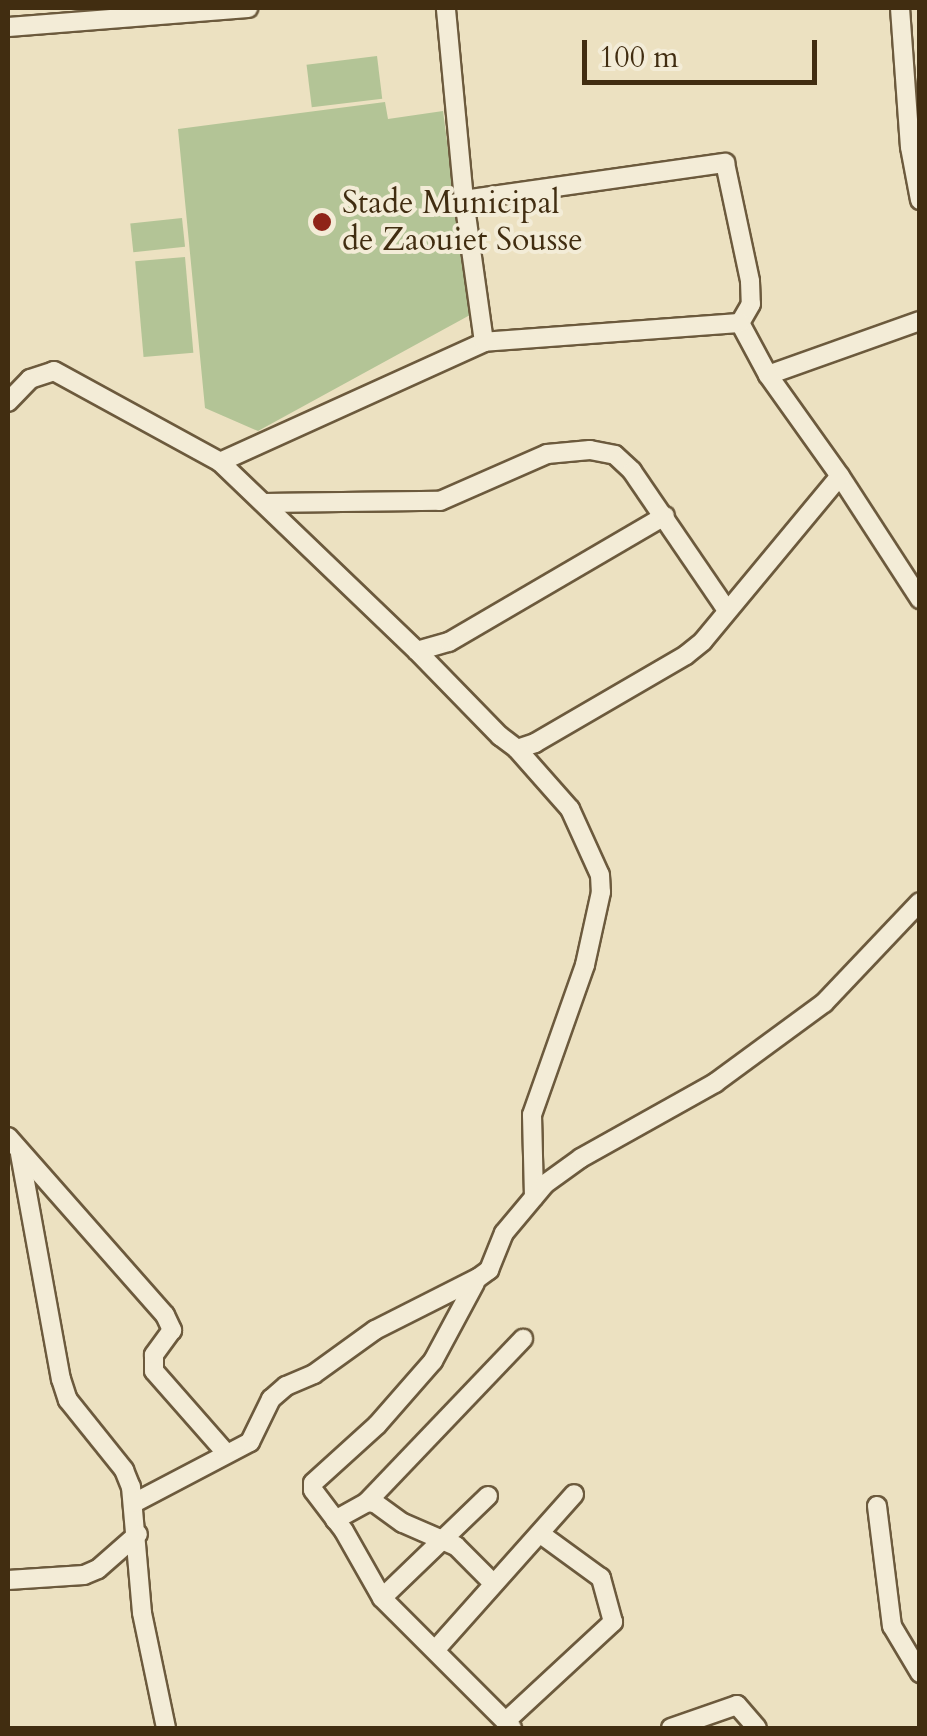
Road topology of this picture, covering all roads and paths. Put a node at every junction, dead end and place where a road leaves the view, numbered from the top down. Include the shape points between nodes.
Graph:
1 (248, 8) edge
2 (446, 8) edge
3 (900, 8) edge
4 (57, 15) edge
5 (8, 28) edge
6 (464, 200) junction
7 (920, 200) edge
8 (920, 321) edge
9 (740, 323) junction
10 (484, 342) junction
11 (768, 375) junction
12 (8, 402) edge
13 (220, 462) junction
14 (840, 476) junction
15 (264, 504) junction
16 (665, 516) junction
17 (920, 599) edge
18 (726, 610) junction
19 (417, 650) junction
20 (517, 749) junction
21 (920, 902) edge
22 (8, 1137) edge
23 (20, 1154) junction
24 (534, 1197) junction
25 (478, 1278) junction
26 (522, 1339) dead end
27 (226, 1453) junction
28 (574, 1494) dead end
29 (488, 1496) dead end
30 (367, 1502) junction
31 (134, 1503) junction
32 (876, 1506) dead end
33 (336, 1520) junction
34 (138, 1534) junction
35 (542, 1535) junction
36 (443, 1539) junction
37 (8, 1580) edge
38 (493, 1583) junction
39 (382, 1598) junction
40 (436, 1648) junction
41 (920, 1673) edge
42 (509, 1725) edge
43 (166, 1728) edge
44 (671, 1728) edge
45 (757, 1728) edge

1 - 4 street
2 - 6 street
3 - 7 street
4 - 5 street
6 - 9 street via 725,163 750,281 751,304
6 - 10 street
8 - 11 street
9 - 10 street
9 - 11 street
10 - 13 street
11 - 14 street
12 - 13 street via 30,380 54,371
13 - 15 street
14 - 17 street
14 - 18 street
15 - 16 street via 440,501 547,454 590,450 615,455
15 - 19 street
16 - 18 street
16 - 19 street via 449,642
18 - 20 street via 686,656
19 - 20 street
20 - 24 street via 570,809 601,892 585,966 532,1115
21 - 24 street via 824,1004 715,1083 557,1174
22 - 23 street
23 - 27 street via 165,1315 172,1330 154,1355 154,1371
23 - 31 street via 61,1380 68,1400 124,1470
24 - 25 street
25 - 27 street via 286,1386 271,1399 256,1436
25 - 33 street via 433,1361 378,1426 313,1483
26 - 30 street
27 - 31 street
28 - 35 street
29 - 36 street
30 - 33 street
30 - 36 street
31 - 34 street
32 - 41 street via 892,1626
33 - 39 street
34 - 37 street via 84,1575
34 - 43 street via 142,1614
35 - 38 street
35 - 42 street via 601,1578 613,1622
36 - 38 street
36 - 39 street
38 - 40 street
39 - 40 street
40 - 42 street
44 - 45 street via 737,1705

